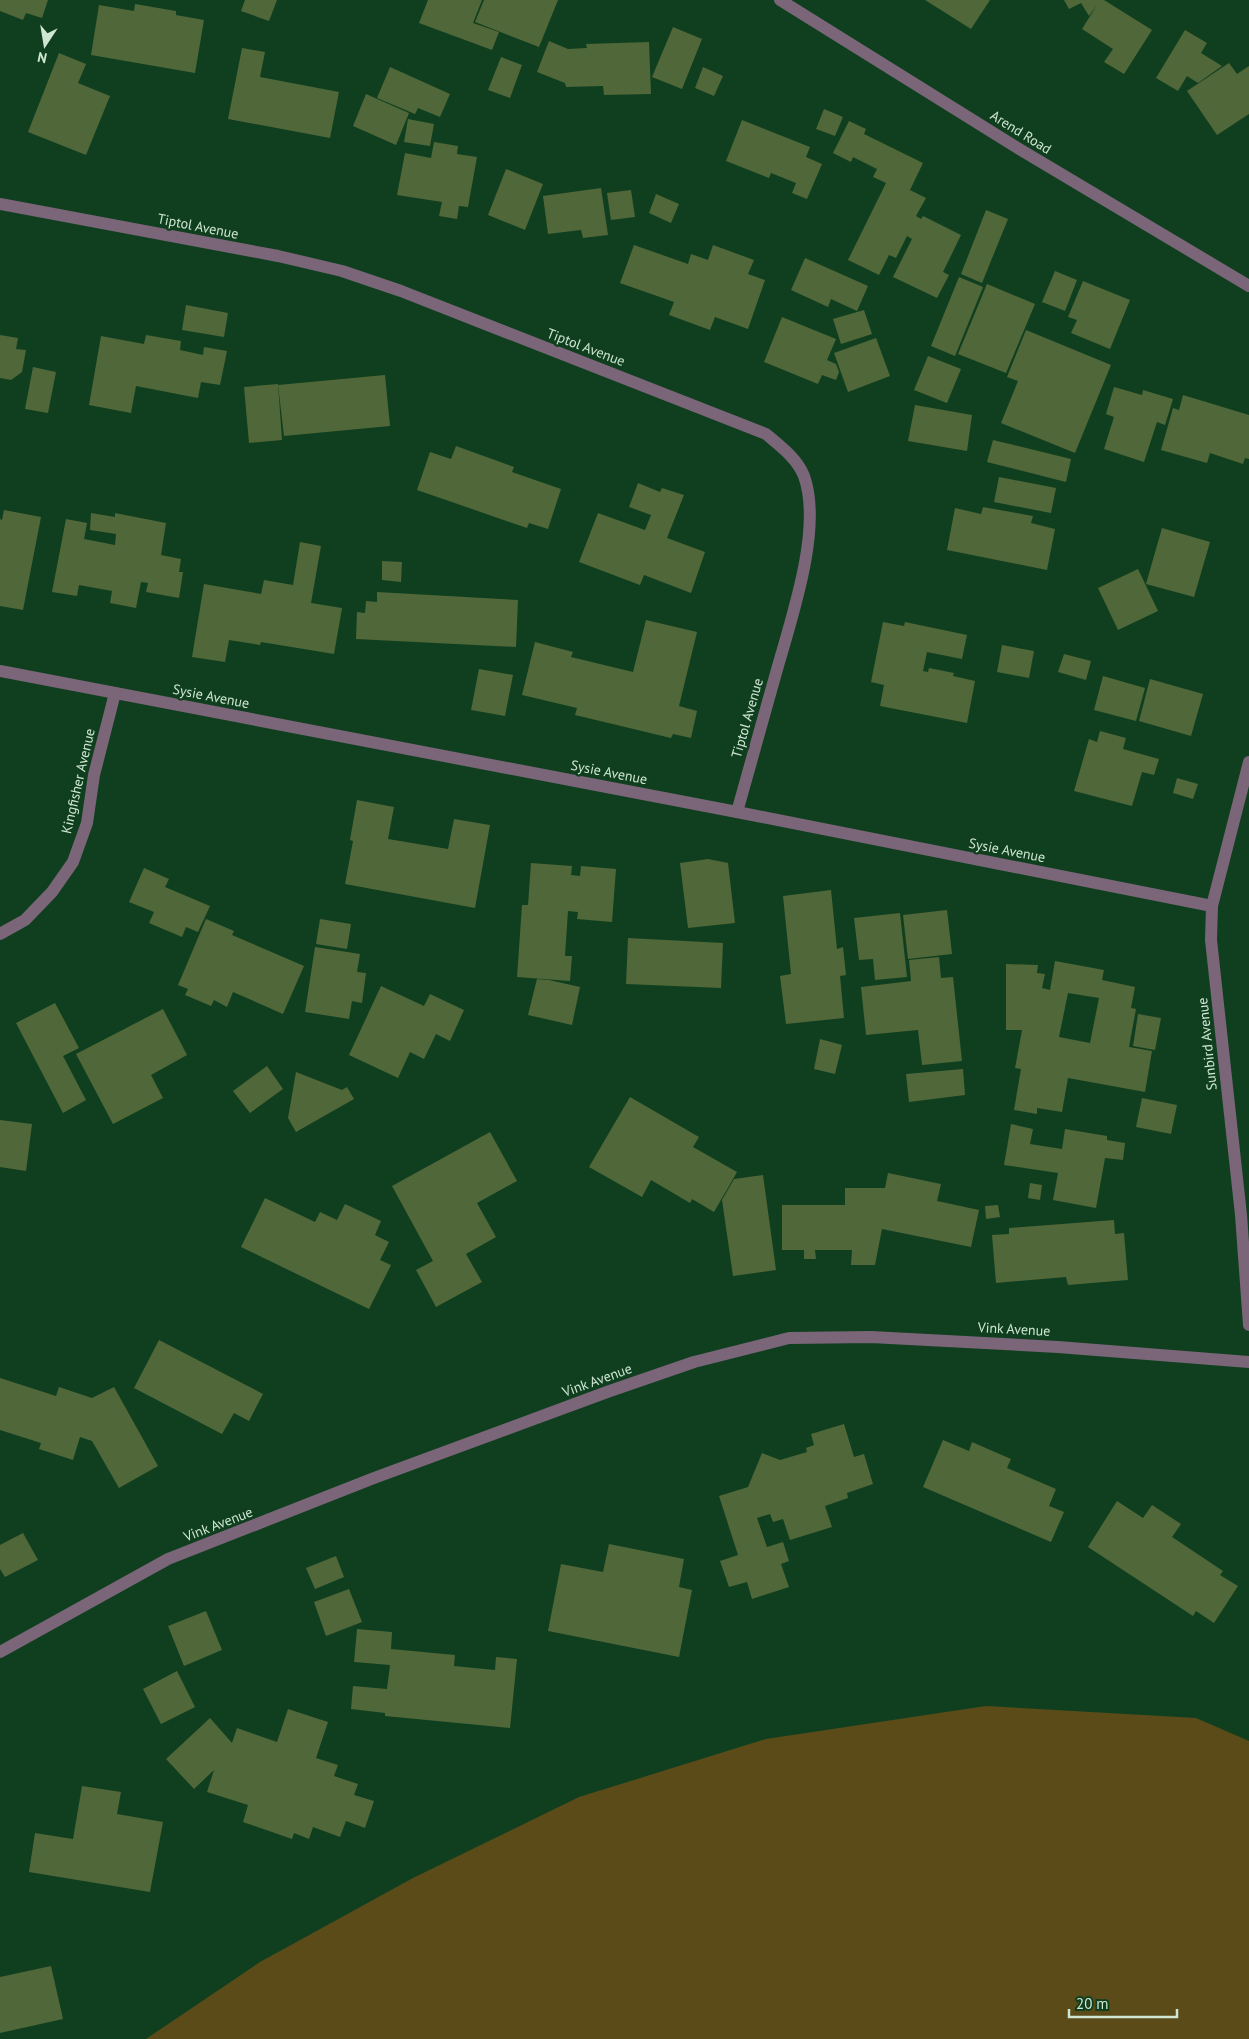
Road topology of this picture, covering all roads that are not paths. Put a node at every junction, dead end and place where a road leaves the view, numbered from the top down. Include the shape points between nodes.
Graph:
1 (780, 0) edge
2 (0, 204) edge
3 (1249, 286) edge
4 (0, 671) edge
5 (115, 693) junction
6 (1249, 762) edge
7 (737, 812) junction
8 (1212, 906) junction
9 (0, 934) edge
10 (1249, 1326) edge
11 (1249, 1362) edge
12 (0, 1652) edge

1 - 3 street, Arend Road via 1016,147
2 - 7 street, Tiptol Avenue via 342,271 410,294 766,434 790,454 803,475 810,506 808,542 792,616
4 - 5 street, Sysie Avenue
5 - 7 street, Sysie Avenue
5 - 9 street, Kingfisher Avenue via 94,776 87,823 73,862 52,892 25,920
6 - 8 street, Sunbird Avenue
7 - 8 street, Sysie Avenue
8 - 10 street, Sunbird Avenue via 1211,940 1241,1215
11 - 12 street, Vink Avenue via 871,1337 790,1338 694,1362 608,1392 374,1478 177,1556

